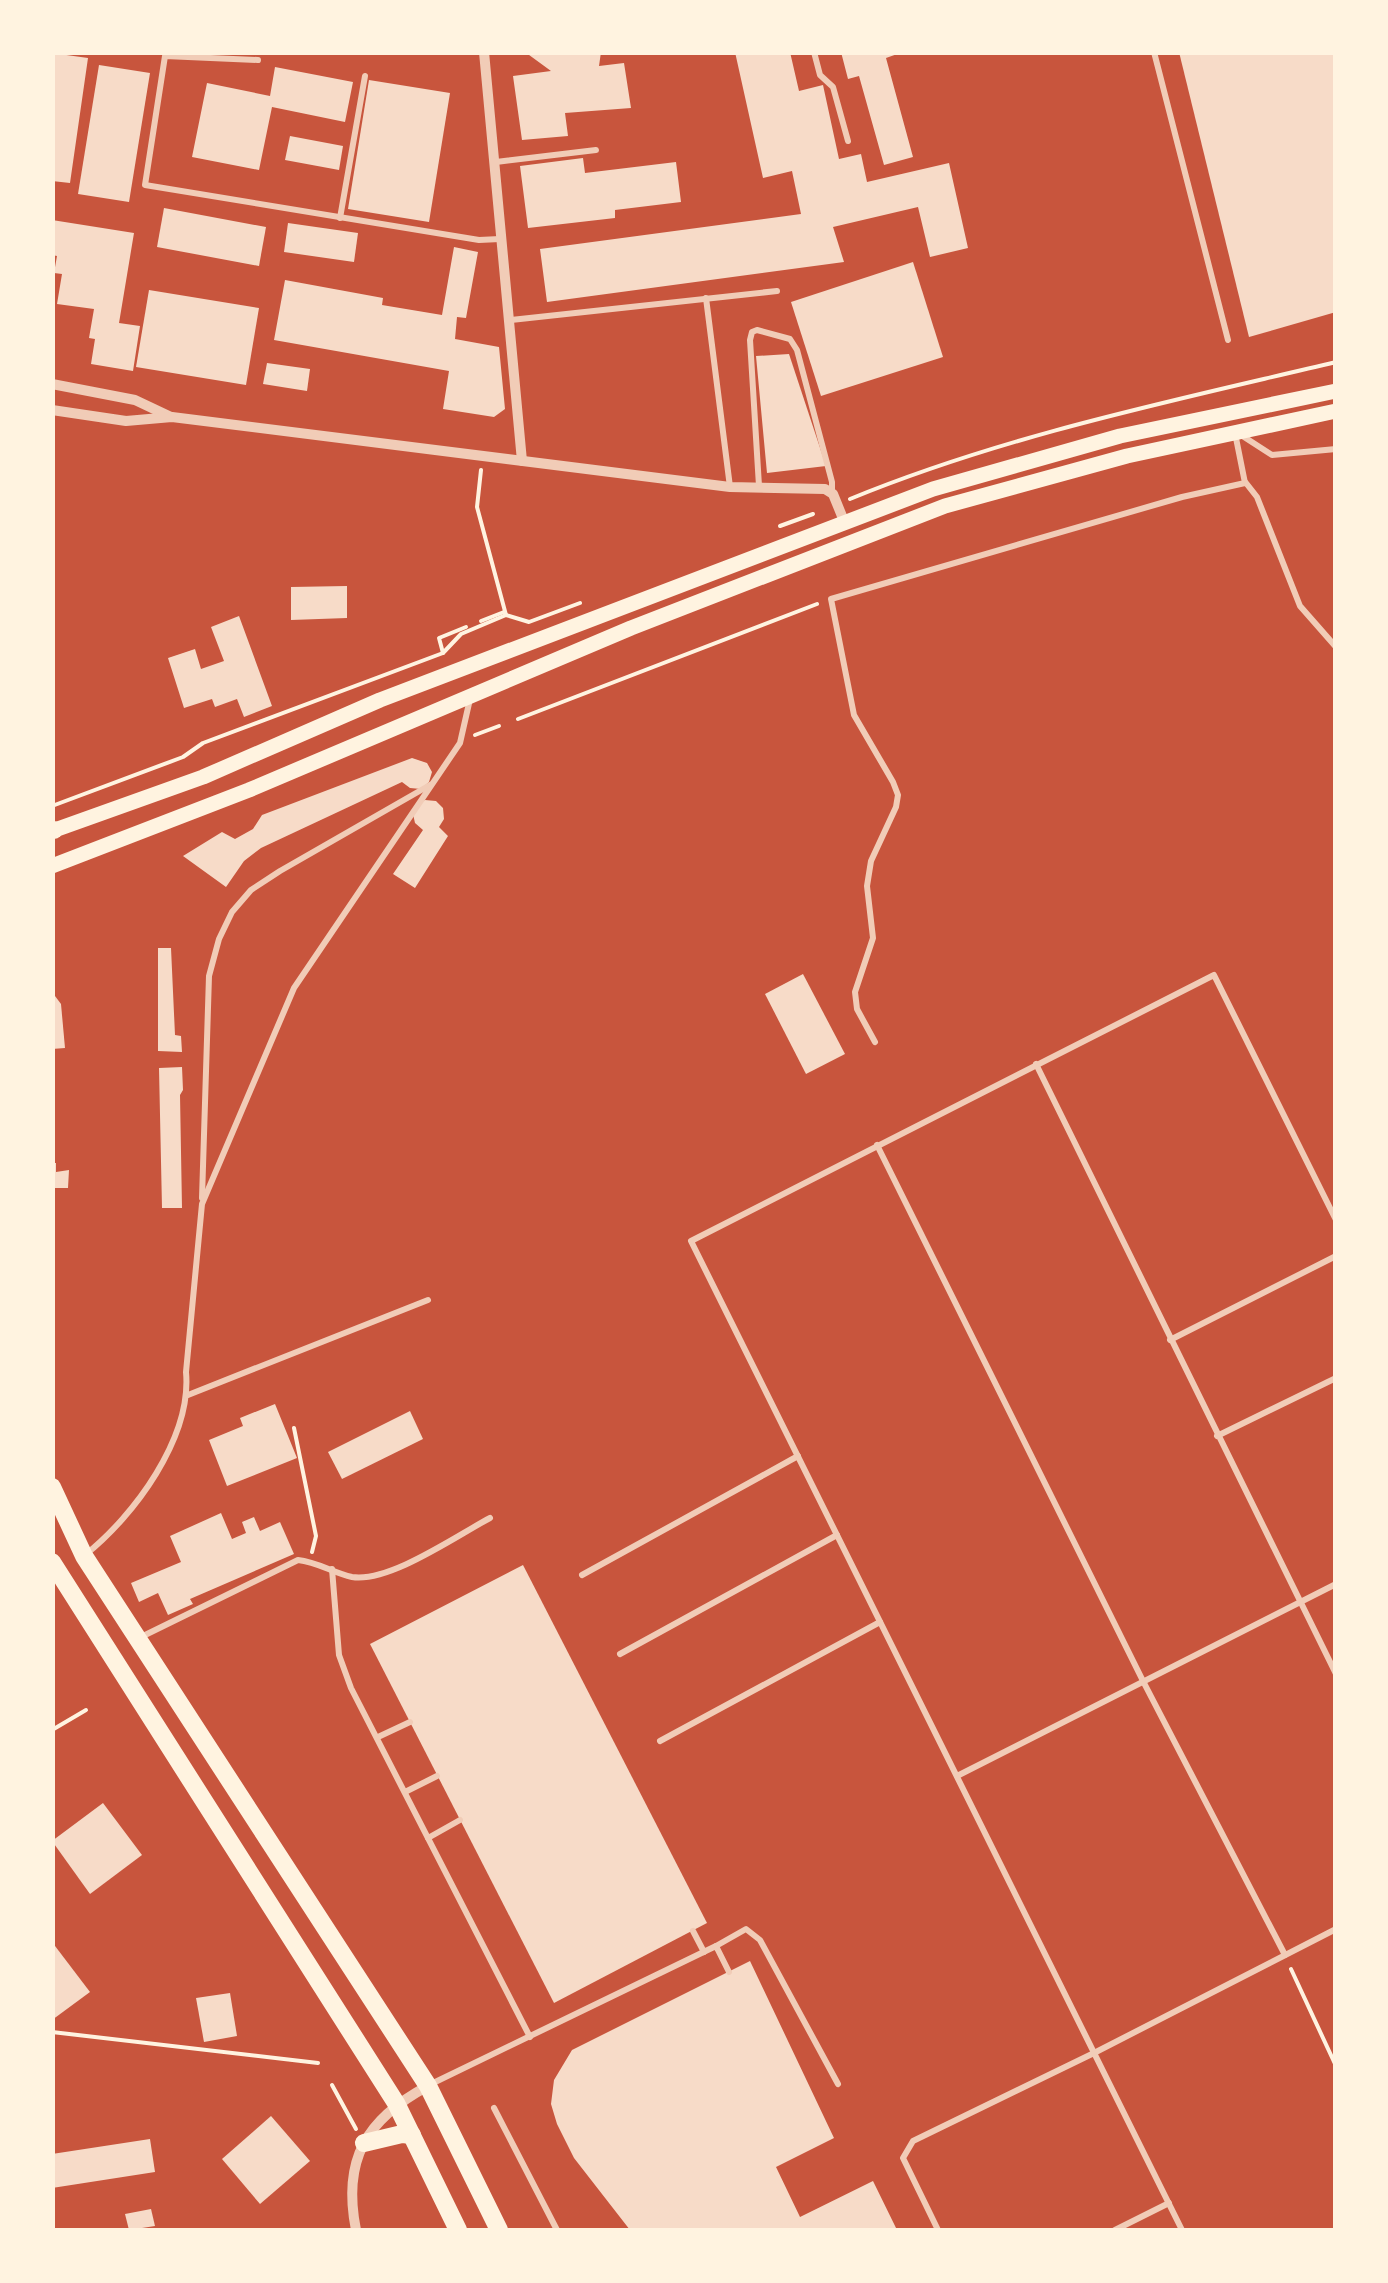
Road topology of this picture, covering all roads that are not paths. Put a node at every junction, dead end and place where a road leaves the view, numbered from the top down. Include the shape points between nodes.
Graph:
1 (484, 52) edge
2 (814, 52) edge
3 (1154, 52) edge
4 (258, 60) dead end
5 (365, 76) dead end
6 (848, 142) dead end
7 (596, 150) dead end
8 (496, 162) junction
9 (340, 218) junction
10 (500, 239) junction
11 (777, 291) dead end
12 (706, 298) junction
13 (511, 320) junction
14 (1228, 340) dead end
15 (52, 384) edge
16 (1336, 391) edge
17 (52, 410) edge
18 (1336, 411) edge
19 (172, 417) junction
20 (1235, 432) junction
21 (1335, 449) edge
22 (522, 461) junction
23 (1246, 483) junction
24 (760, 486) junction
25 (730, 487) junction
26 (832, 493) junction
27 (844, 521) junction
28 (1336, 647) edge
29 (470, 697) junction
30 (434, 783) junction
31 (53, 830) edge
32 (52, 866) edge
33 (875, 1042) dead end
34 (1036, 1064) junction
35 (877, 1145) junction
36 (202, 1204) junction
37 (1336, 1220) edge
38 (1336, 1256) edge
39 (428, 1300) dead end
40 (1170, 1340) junction
41 (1336, 1378) edge
42 (188, 1395) junction
43 (1217, 1436) junction
44 (798, 1456) junction
45 (52, 1487) edge
46 (490, 1518) dead end
47 (837, 1535) junction
48 (84, 1556) junction
49 (52, 1562) edge
50 (332, 1569) junction
51 (582, 1575) dead end
52 (1336, 1584) edge
53 (1298, 1602) junction
54 (880, 1622) junction
55 (138, 1639) junction
56 (620, 1654) dead end
57 (1336, 1674) edge
58 (1144, 1682) junction
59 (410, 1722) dead end
60 (378, 1737) junction
61 (660, 1741) dead end
62 (437, 1776) dead end
63 (957, 1776) junction
64 (405, 1792) junction
65 (460, 1820) dead end
66 (428, 1838) junction
67 (1336, 1929) edge
68 (693, 1931) dead end
69 (716, 1946) junction
70 (704, 1952) junction
71 (1286, 1955) junction
72 (730, 1972) dead end
73 (530, 2037) junction
74 (1094, 2053) junction
75 (838, 2084) dead end
76 (428, 2086) junction
77 (396, 2103) junction
78 (494, 2108) dead end
79 (412, 2135) junction
80 (364, 2142) junction
81 (1169, 2203) junction
82 (356, 2230) edge
83 (458, 2230) edge
84 (499, 2230) edge
85 (557, 2230) edge
86 (938, 2230) edge
87 (1115, 2230) edge
88 (1182, 2230) edge

1 - 8 street
2 - 6 lane via 820,75 833,87
3 - 14 lane
4 - 9 lane via 165,56 145,186
5 - 9 lane
7 - 8 lane
8 - 10 street
9 - 10 lane
10 - 13 street
11 - 12 lane
12 - 13 lane
12 - 25 lane
13 - 22 street
15 - 19 street via 135,400
16 - 27 main road via 1120,436 992,470
17 - 19 street via 126,421
18 - 20 main road
19 - 22 street
20 - 21 lane via 1272,454
20 - 23 lane
20 - 29 main road via 945,506
22 - 25 street
23 - 28 lane via 1300,606
23 - 33 lane via 831,599 854,714 898,796 870,860 873,938 855,992
24 - 25 street
24 - 26 street
24 - 26 lane via 750,340 757,330 790,339 797,350
26 - 27 street
27 - 31 main road
29 - 30 lane via 460,742
29 - 32 main road
30 - 36 lane via 294,988
30 - 36 lane via 280,870 232,912 210,976
34 - 35 lane
34 - 37 lane via 1214,975
34 - 40 lane
35 - 44 lane via 691,1241
35 - 58 lane
36 - 42 lane
38 - 40 lane
39 - 42 lane
40 - 43 lane
41 - 43 lane
42 - 48 lane via 158,1474 114,1532
43 - 53 lane
44 - 47 lane
44 - 51 lane
45 - 48 main road
46 - 50 lane via 384,1574 348,1576
47 - 54 lane
47 - 56 lane
48 - 55 main road
49 - 77 main road
50 - 55 lane via 298,1560
50 - 60 lane via 339,1655
52 - 53 lane
53 - 57 lane
53 - 58 lane
54 - 61 lane
54 - 63 lane
55 - 76 main road
58 - 63 lane
58 - 71 lane
59 - 60 lane
60 - 64 lane
62 - 64 lane
63 - 74 lane
64 - 66 lane
65 - 66 lane
66 - 73 lane
67 - 71 lane
68 - 70 lane
69 - 70 lane
69 - 72 lane
69 - 75 lane via 746,1929 760,1940
70 - 73 lane
71 - 74 lane
73 - 76 lane
74 - 81 lane
74 - 86 lane via 913,2140 903,2158
76 - 77 street
76 - 84 main road
77 - 79 main road
77 - 80 street
78 - 85 lane
79 - 80 main road
79 - 83 main road
80 - 82 street via 351,2174
81 - 87 lane
81 - 88 lane

